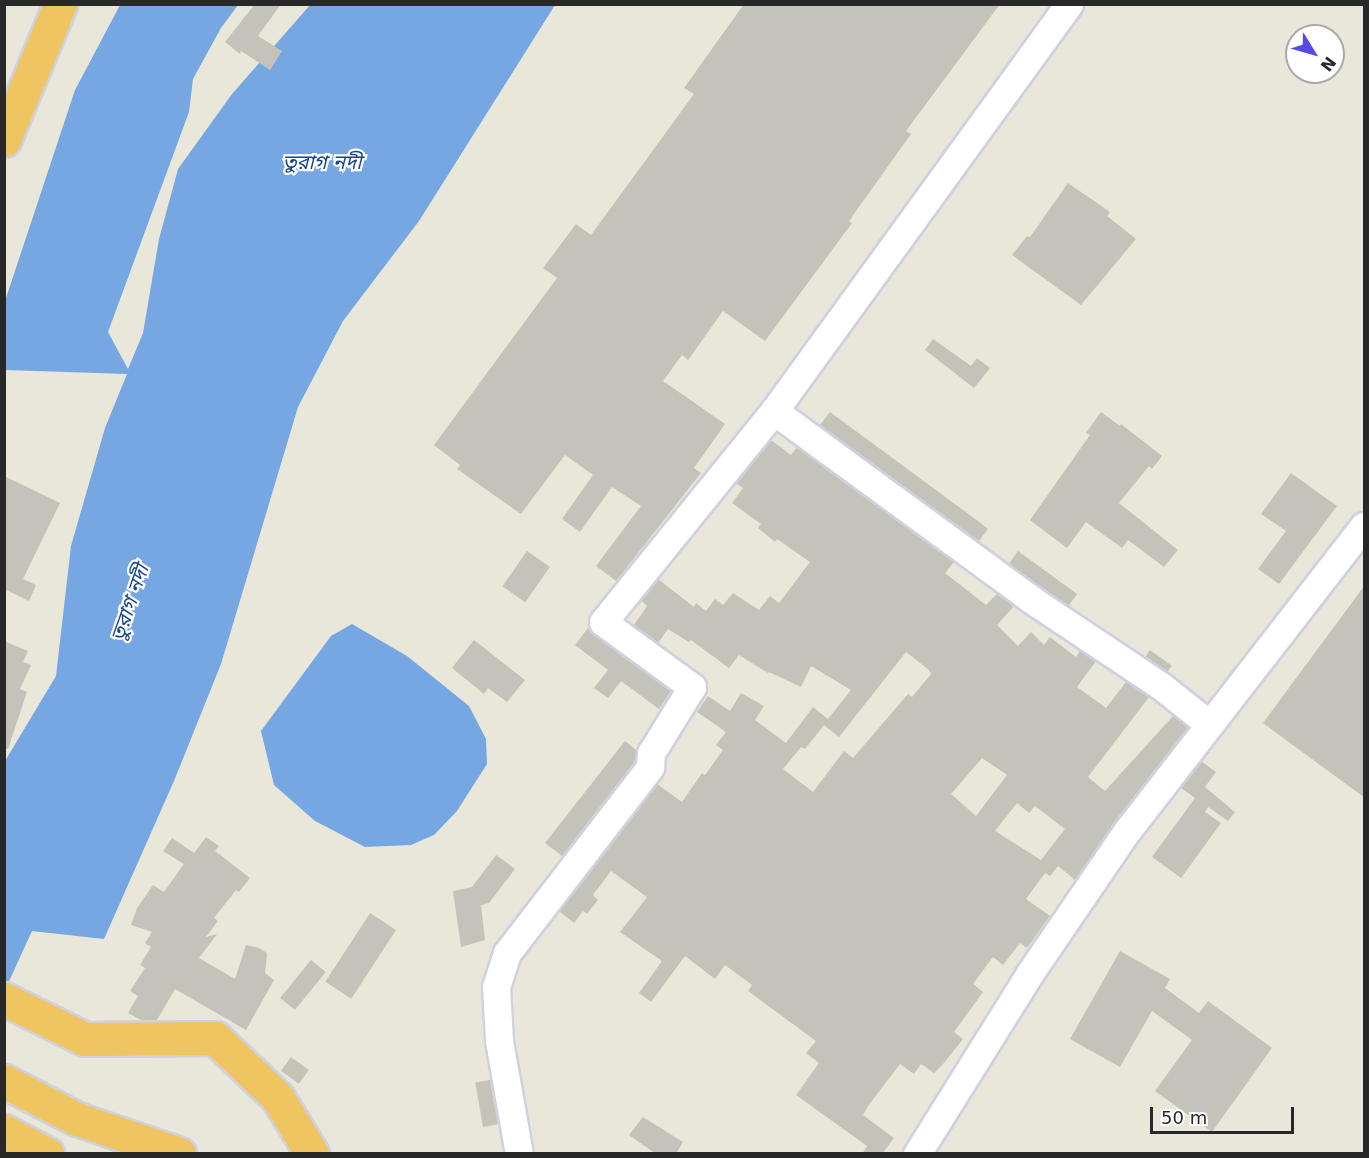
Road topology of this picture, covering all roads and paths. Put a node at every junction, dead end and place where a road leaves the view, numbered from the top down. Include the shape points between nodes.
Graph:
1 (60, 4) edge
2 (1069, 4) edge
3 (4, 140) edge
4 (774, 411) junction
5 (1365, 526) edge
6 (1209, 724) junction
7 (4, 999) edge
8 (4, 1081) edge
9 (4, 1100) edge
10 (4, 1131) edge
11 (47, 1154) edge
12 (114, 1154) edge
13 (179, 1154) edge
14 (312, 1154) edge
15 (519, 1154) edge
16 (917, 1154) edge

1 - 3 highway
2 - 4 street
4 - 6 street
4 - 15 street via 603,622 692,687 651,753 650,767 507,953 496,997 499,1040
5 - 6 street
6 - 16 street via 1127,831 1030,973
7 - 14 highway via 85,1039 214,1038 278,1098
8 - 13 highway via 77,1119
9 - 12 highway
10 - 11 highway

